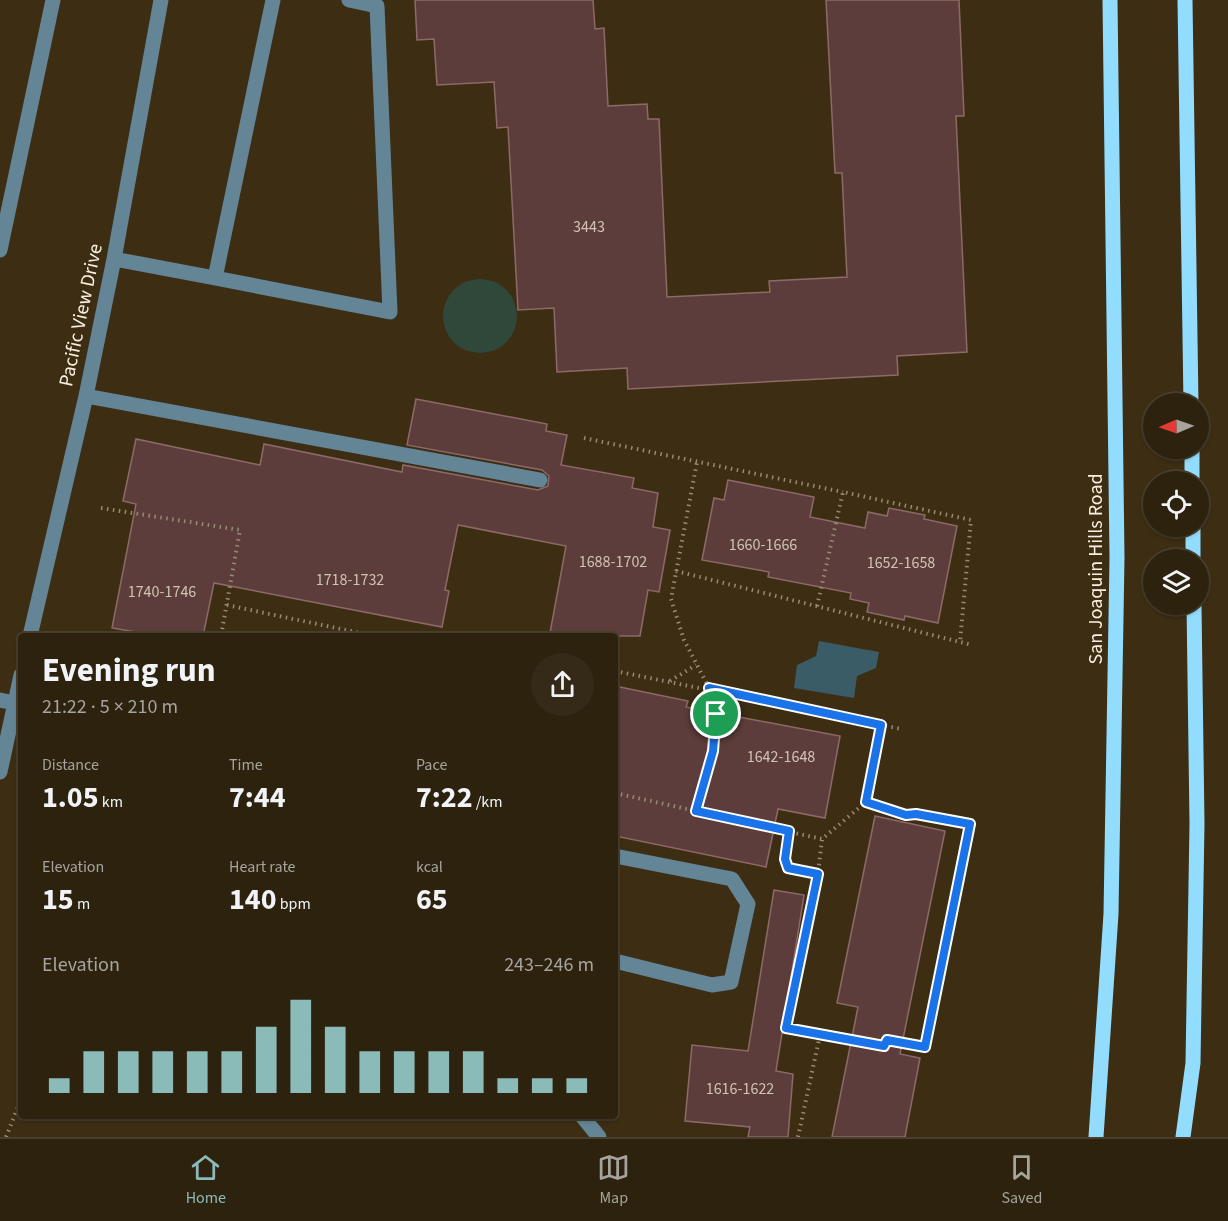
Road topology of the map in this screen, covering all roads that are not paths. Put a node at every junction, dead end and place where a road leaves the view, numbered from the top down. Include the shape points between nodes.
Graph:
1 (53, 0) edge
2 (161, 0) edge
3 (273, 0) edge
4 (349, 0) edge
5 (1110, 0) edge
6 (1185, 0) edge
7 (0, 250) edge
8 (114, 259) junction
9 (214, 278) junction
10 (1191, 393) edge
11 (86, 396) junction
12 (540, 480) dead end
13 (1194, 615) edge
14 (31, 633) edge
15 (18, 684) edge
16 (12, 702) edge
17 (0, 772) edge
18 (618, 857) edge
19 (618, 962) edge
20 (584, 1119) edge
21 (599, 1137) edge
22 (1096, 1137) edge
23 (1183, 1137) edge

1 - 7 street
2 - 8 street, Pacific View Drive
3 - 9 street
4 - 9 street via 377,6 390,312
5 - 22 main road, San Joaquin Hills Road via 1117,558 1111,914
6 - 10 main road
8 - 9 street
8 - 11 street, Pacific View Drive
11 - 12 street
11 - 14 street, Pacific View Drive
13 - 23 main road via 1197,824 1193,1063
15 - 16 street
16 - 17 street
18 - 19 street via 732,879 748,904 731,982 712,985
20 - 21 street

